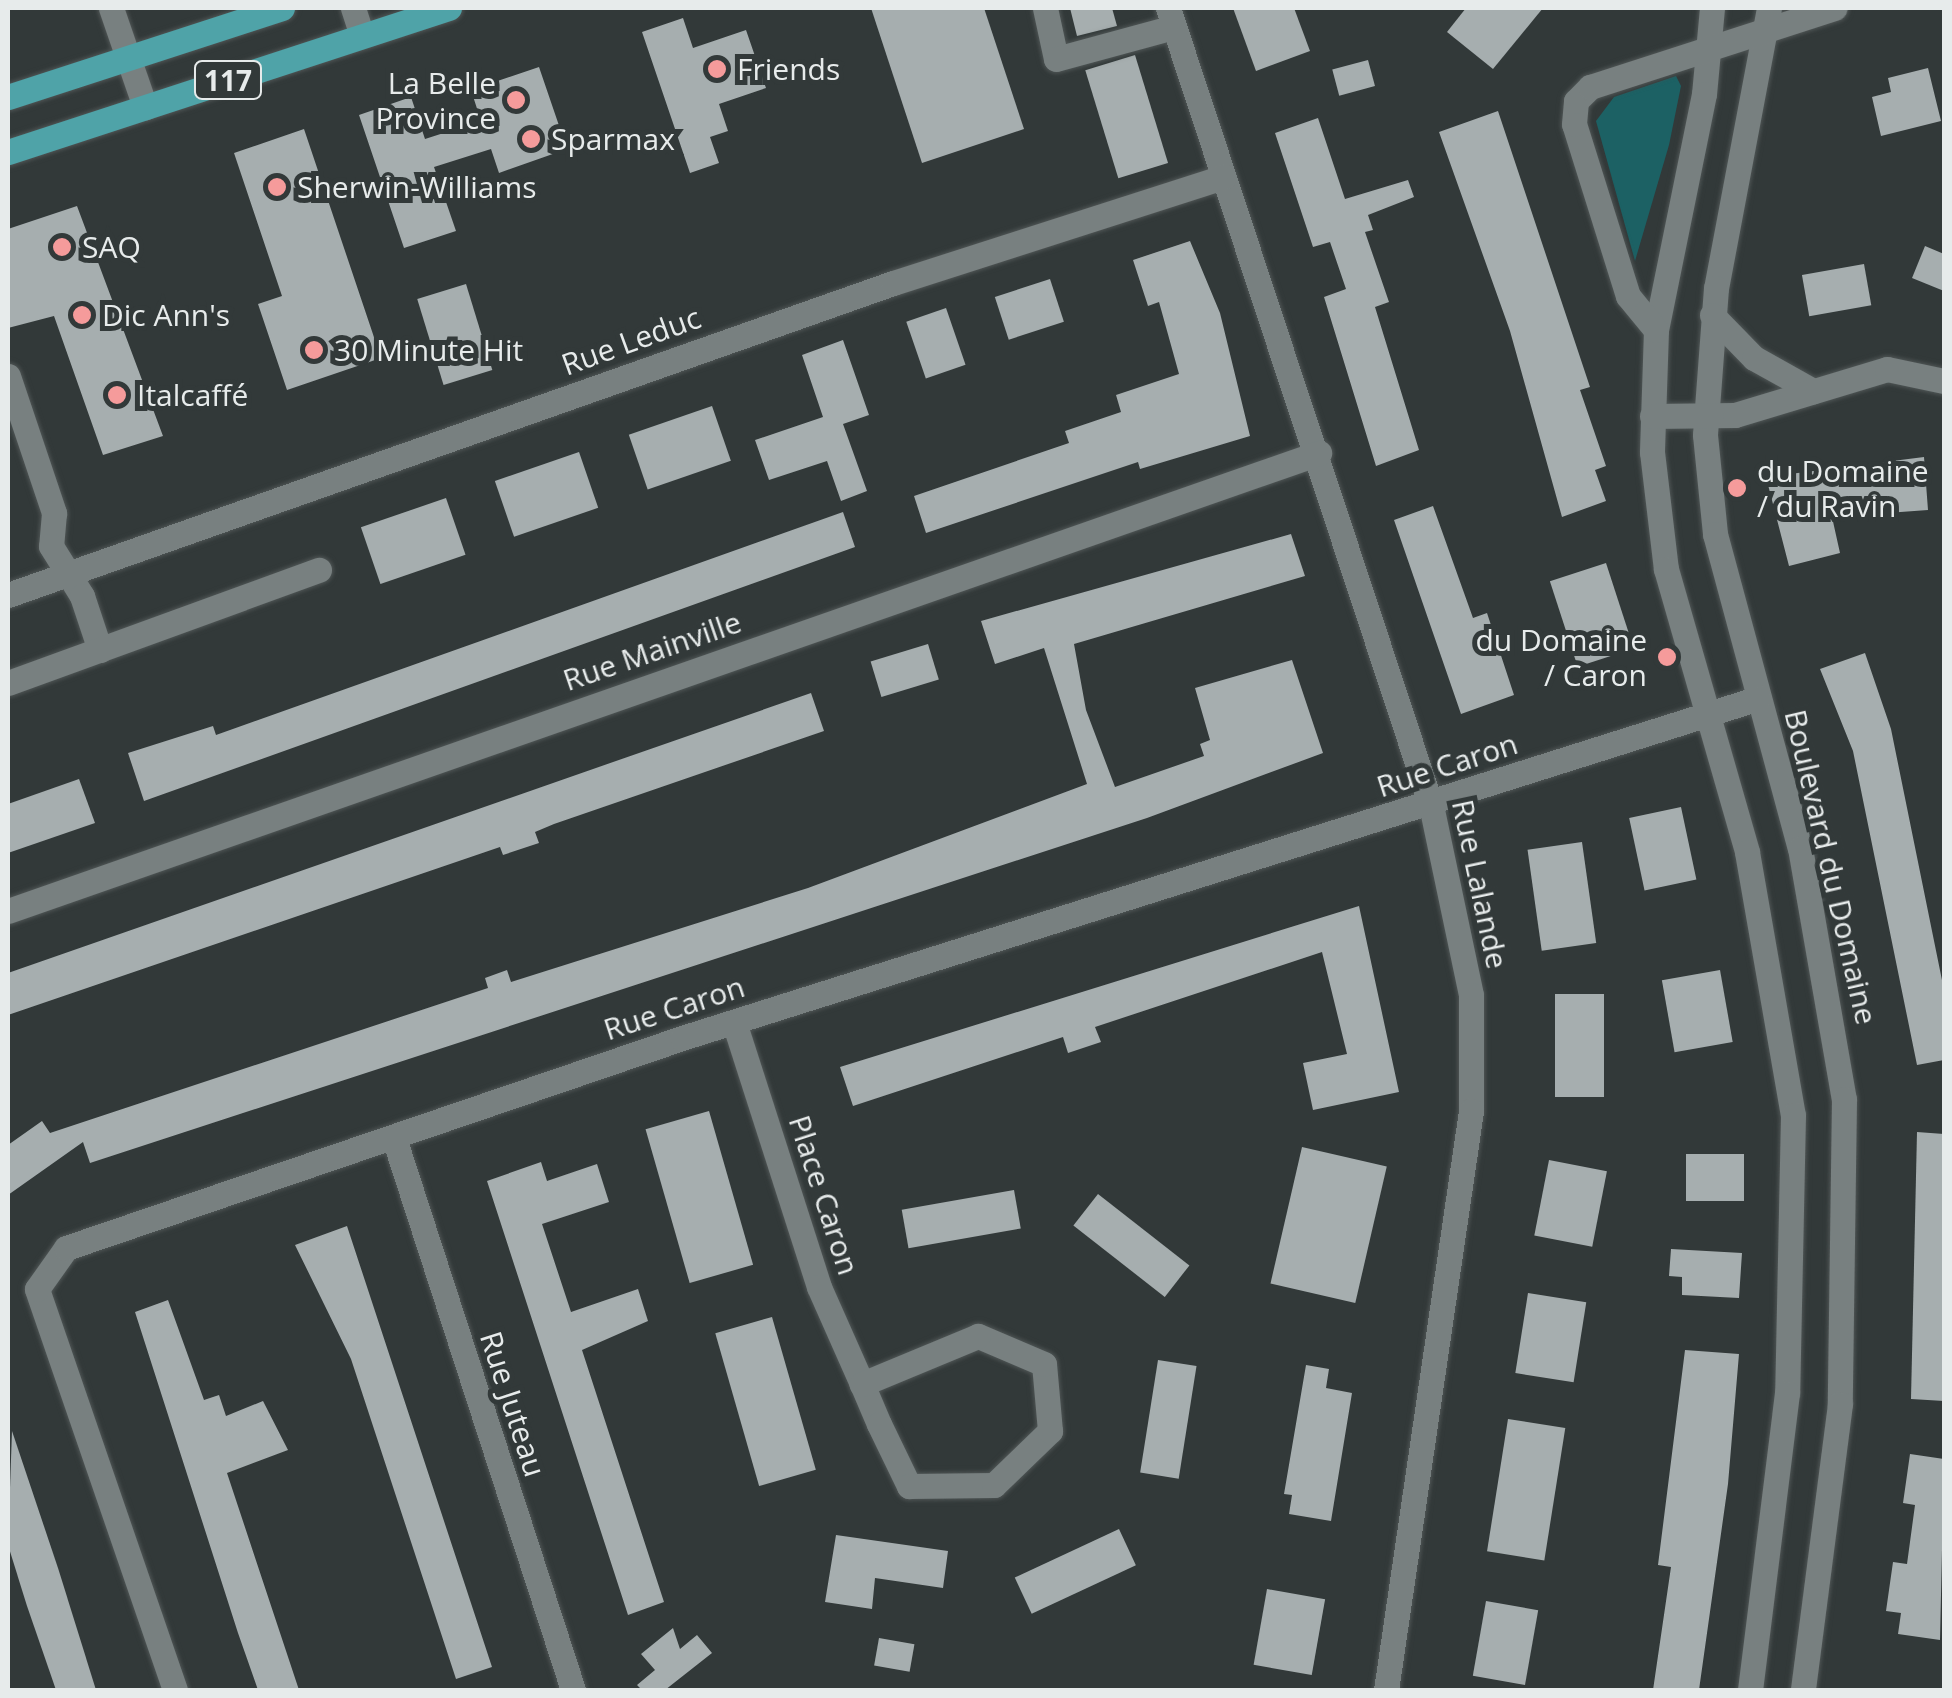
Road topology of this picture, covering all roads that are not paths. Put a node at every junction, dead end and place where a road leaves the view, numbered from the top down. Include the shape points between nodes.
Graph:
1 (111, 8) edge
2 (282, 8) edge
3 (353, 8) edge
4 (449, 8) edge
5 (1044, 8) edge
6 (1712, 8) edge
7 (1835, 8) edge
8 (1171, 17) edge
9 (1768, 18) edge
10 (362, 36) junction
11 (1710, 47) junction
12 (128, 58) junction
13 (8, 97) edge
14 (145, 107) junction
15 (8, 152) edge
16 (1223, 177) junction
17 (1712, 315) junction
18 (1656, 330) junction
19 (8, 376) edge
20 (1944, 381) edge
21 (1813, 390) junction
22 (1652, 416) junction
23 (1705, 418) junction
24 (1318, 453) junction
25 (319, 570) dead end
26 (68, 574) junction
27 (8, 596) edge
28 (100, 650) junction
29 (8, 683) edge
30 (1759, 698) junction
31 (1708, 714) junction
32 (1431, 805) junction
33 (8, 911) edge
34 (734, 1022) junction
35 (394, 1138) junction
36 (862, 1384) junction
37 (175, 1690) edge
38 (573, 1690) edge
39 (1386, 1690) edge
40 (1750, 1690) edge
41 (1803, 1690) edge

1 - 12 street
2 - 12 main road, 117
3 - 10 street
4 - 10 main road, 117
5 - 8 street via 1056,58
6 - 11 street
7 - 9 street
8 - 16 street, Rue Lalande
9 - 11 street
9 - 17 street, Boulevard du Domaine
10 - 14 main road, 117
11 - 18 street
11 - 18 street via 1590,87 1576,101 1574,124 1628,296
12 - 13 main road, 117
12 - 14 street
14 - 15 main road, 117
16 - 24 street, Rue Lalande
16 - 26 street, Rue Leduc via 893,283
17 - 21 street via 1754,358
17 - 23 street, Boulevard du Domaine
18 - 22 street
19 - 26 street via 54,514 51,546
20 - 21 street via 1888,369
21 - 23 street
22 - 23 street
22 - 31 street via 1664,557
23 - 30 street, Boulevard du Domaine via 1714,534
24 - 32 street, Rue Lalande
24 - 33 street, Rue Mainville
25 - 28 street
26 - 27 street, Rue Leduc
26 - 28 street
28 - 29 street
30 - 31 street, Rue Caron
30 - 41 street, Boulevard du Domaine via 1819,935 1845,1117 1840,1404
31 - 32 street, Rue Caron
31 - 40 street via 1766,947 1795,1152 1785,1417
32 - 34 street, Rue Caron
32 - 39 street, Rue Lalande via 1471,995 1470,1111
34 - 35 street, Rue Caron
34 - 36 street, Place Caron via 819,1287
35 - 37 street, Rue Caron via 66,1248 37,1289
35 - 38 street, Rue Juteau
36 - 36 street, Place Caron via 978,1336 1044,1364 1050,1431 994,1485 909,1486

